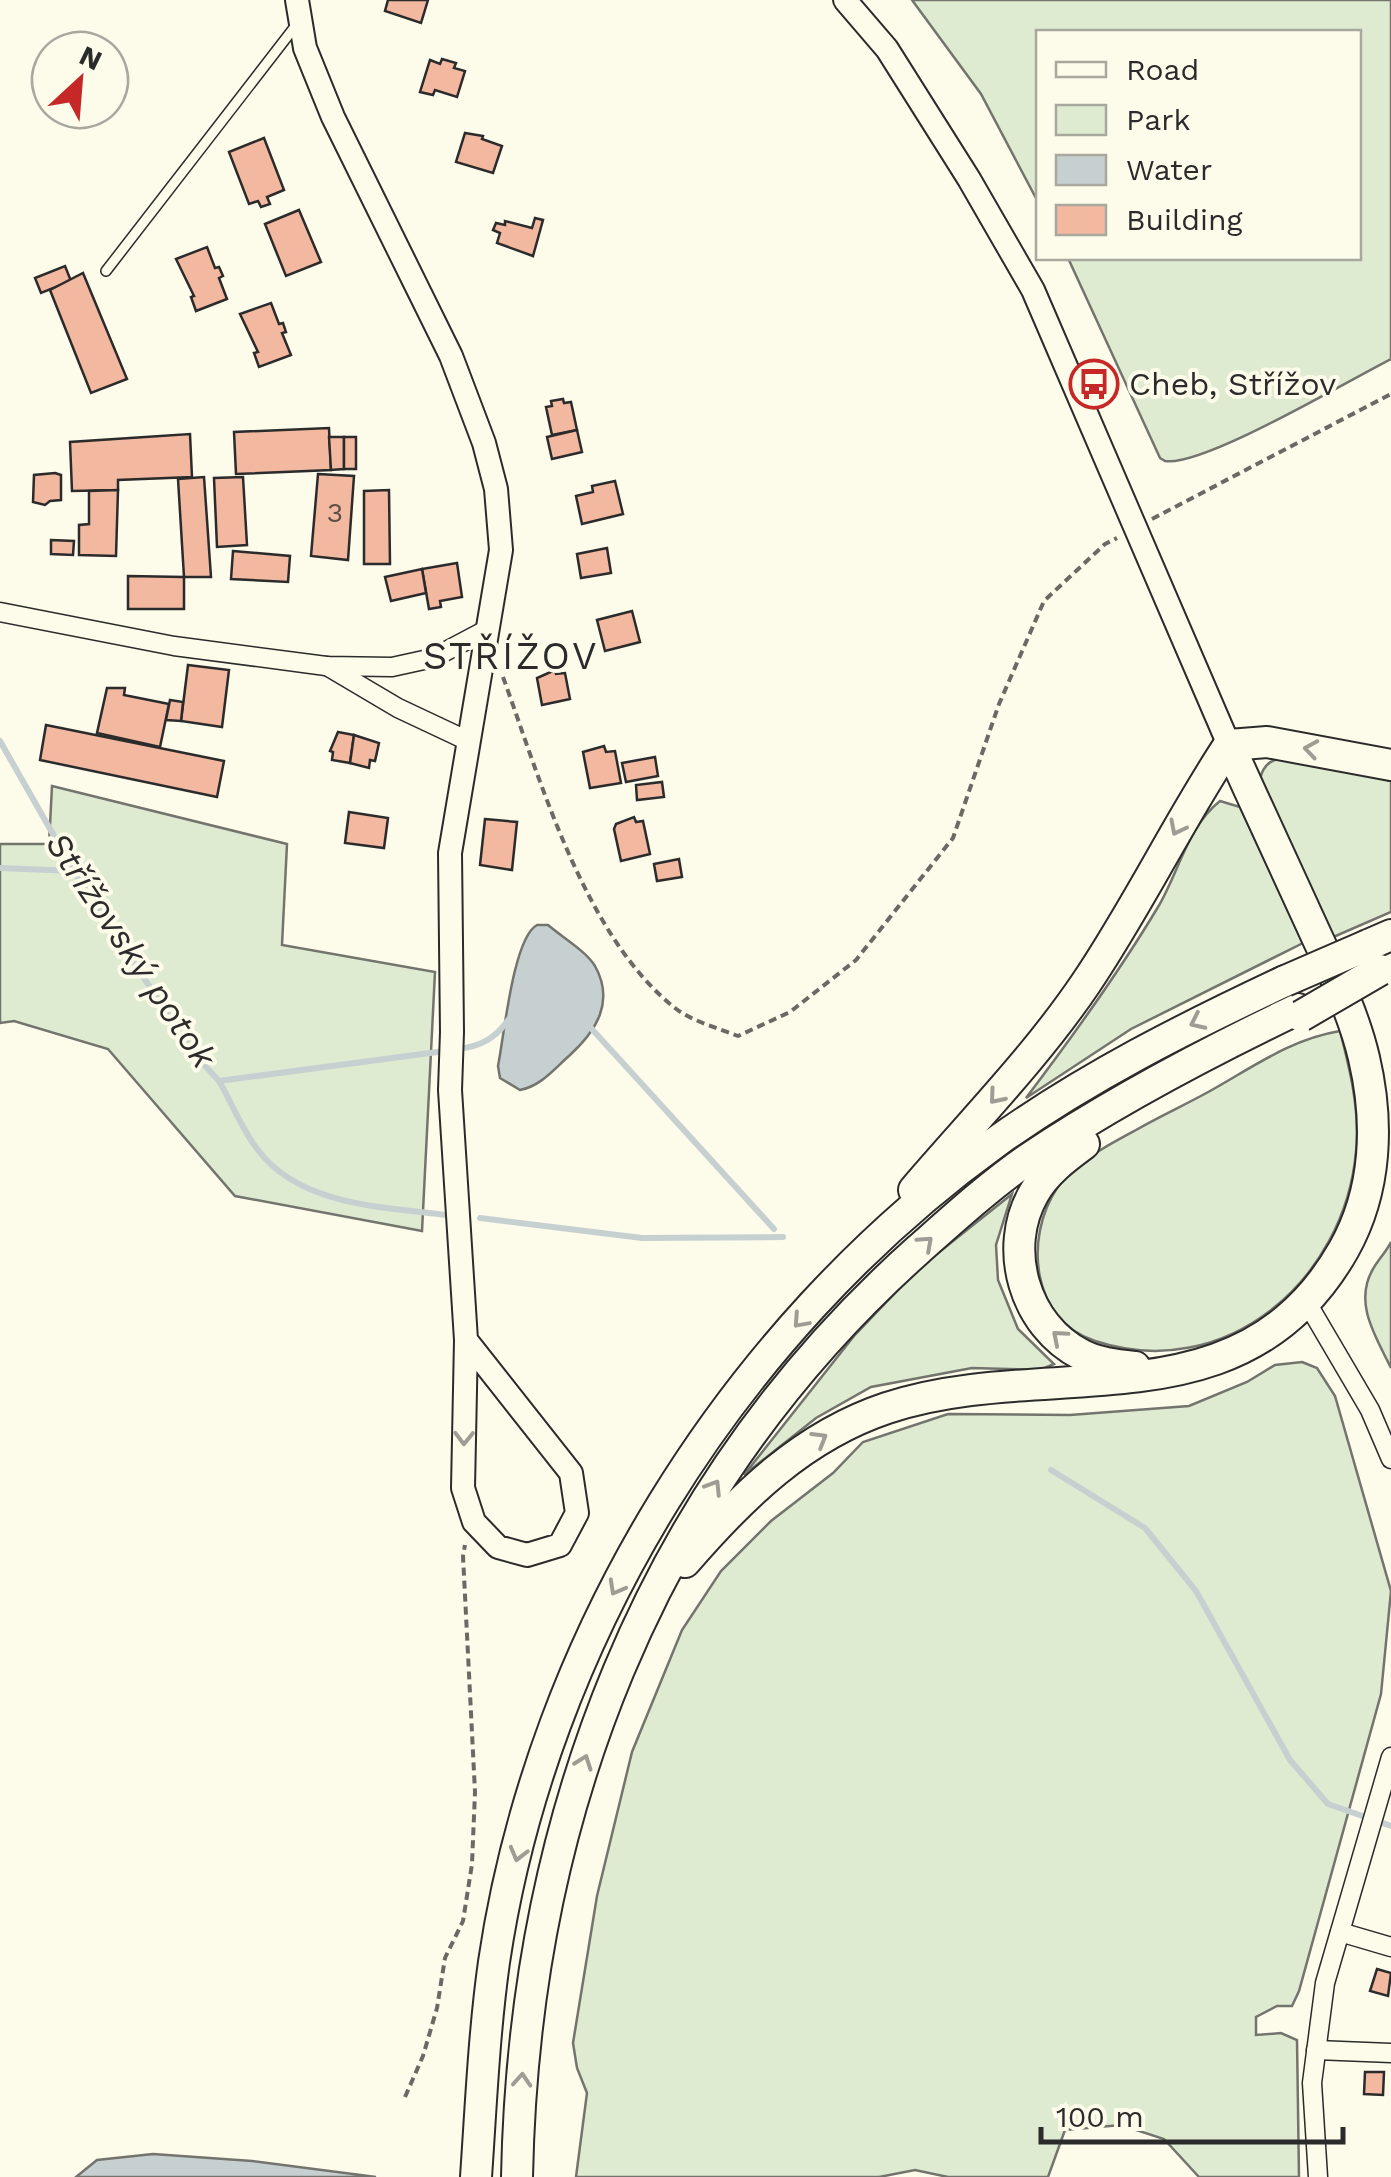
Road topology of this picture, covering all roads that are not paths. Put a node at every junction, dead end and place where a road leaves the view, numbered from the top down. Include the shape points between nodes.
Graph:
1 (846, 0) edge
2 (299, 10) edge
3 (106, 271) dead end
4 (0, 612) edge
5 (486, 630) junction
6 (326, 666) junction
7 (466, 740) junction
8 (1229, 746) junction
9 (1391, 765) edge
10 (1383, 954) edge
11 (1295, 1002) junction
12 (844, 1272) junction
13 (1306, 1301) junction
14 (466, 1340) junction
15 (1217, 1358) junction
16 (1391, 1459) edge
17 (650, 1603) junction
18 (1391, 1757) edge
19 (1340, 1932) junction
20 (1391, 1946) edge
21 (1316, 2050) junction
22 (1391, 2053) edge
23 (476, 2177) edge
24 (517, 2177) edge
25 (1318, 2177) edge

1 - 8 street via 888,48 1033,290
2 - 3 lane
2 - 5 street via 305,48 333,117 444,340 484,443 496,489 500,550
4 - 6 street via 174,646
5 - 6 street via 432,658 392,667
5 - 7 street
6 - 7 street
7 - 14 street via 450,853 450,1090
9 -> 8 highway via 1267,742
8 -> 12 highway via 1084,985
8 - 13 highway via 1355,1026 1370,1086 1367,1190 1349,1240
10 - 11 highway, bridge
11 -> 12 highway via 1124,1060 1051,1104 939,1188
15 -> 11 highway via 1142,1368 1106,1364 1071,1348 1043,1323 1023,1283 1023,1223 1032,1194 1062,1159
17 -> 11 highway via 722,1475 790,1381 864,1298 1027,1160
12 -> 23 highway via 762,1363 690,1458 594,1629 540,1773 505,1908 494,1962
13 - 15 highway via 1265,1335
13 - 16 street
14 -> 14 street via 463,1488 474,1522 498,1547 527,1555 560,1545 577,1513 572,1473
17 -> 15 highway via 752,1490 795,1454 858,1419 976,1389 1146,1378
24 -> 17 highway via 533,1971 551,1881 575,1785
18 - 19 street
19 - 20 street
19 - 21 street
21 - 22 street
21 - 25 street

